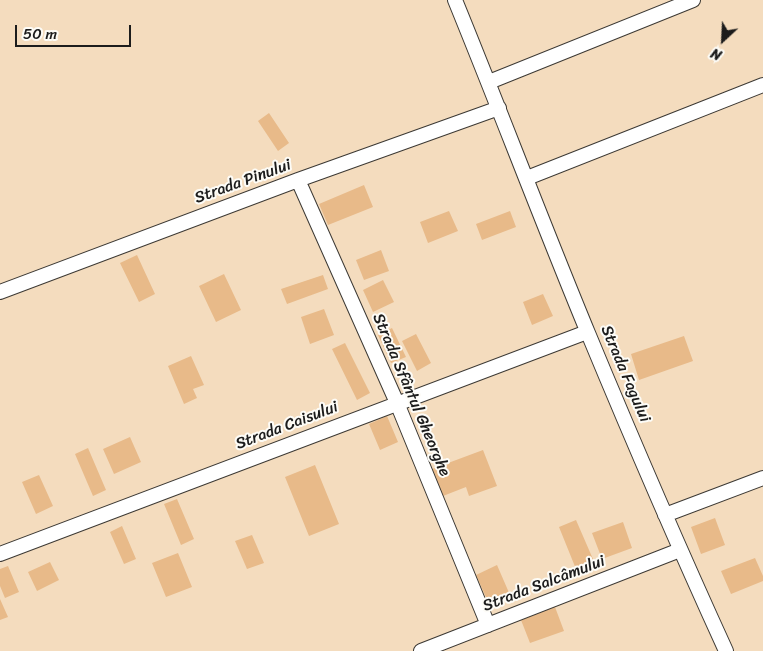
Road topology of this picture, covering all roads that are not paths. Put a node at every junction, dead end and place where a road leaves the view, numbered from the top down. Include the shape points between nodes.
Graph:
1 (455, 0) edge
2 (693, 0) edge
3 (489, 82) junction
4 (763, 85) edge
5 (499, 108) junction
6 (527, 178) junction
7 (298, 180) junction
8 (0, 292) edge
9 (587, 332) junction
10 (397, 403) junction
11 (763, 478) edge
12 (666, 515) junction
13 (680, 550) junction
14 (0, 554) edge
15 (488, 625) junction
16 (437, 648) edge
17 (421, 651) edge
18 (726, 651) edge

1 - 3 street, Strada Fagului
2 - 3 street
3 - 5 street, Strada Fagului
4 - 6 street
5 - 6 street, Strada Fagului
5 - 7 street, Strada Pinului
6 - 9 street, Strada Fagului
7 - 8 street, Strada Pinului
7 - 10 street, Strada Sfântul Gheorghe
9 - 10 street, Strada Caisului
9 - 12 street, Strada Fagului
10 - 14 street, Strada Caisului
10 - 15 street, Strada Sfântul Gheorghe
11 - 12 street
12 - 13 street, Strada Fagului
13 - 15 street, Strada Salcâmului
13 - 18 street, Strada Fagului
15 - 16 street, Strada Salcâmului
16 - 17 street, Strada Salcâmului

